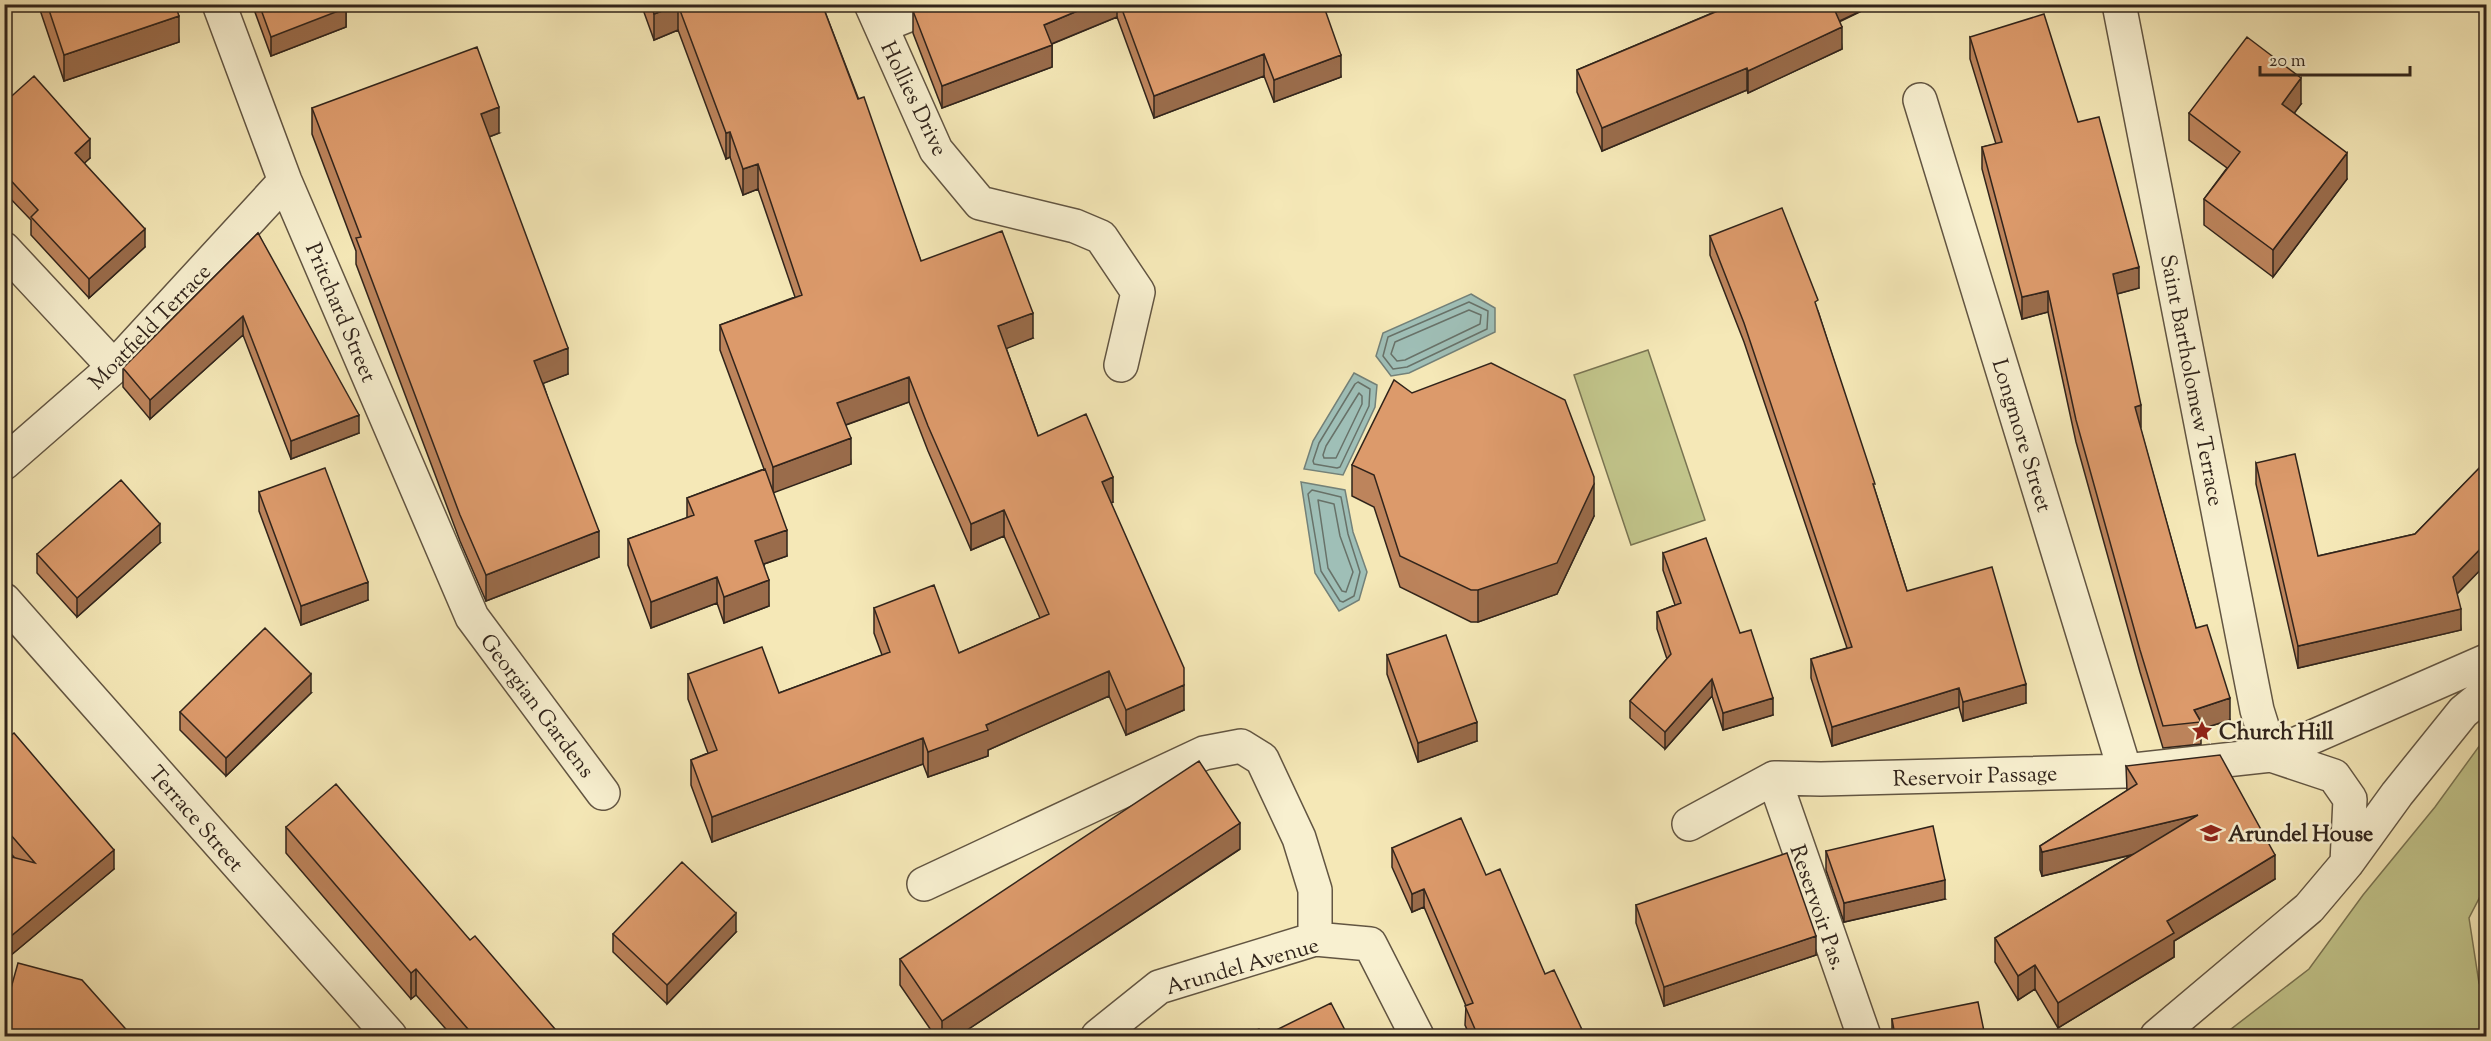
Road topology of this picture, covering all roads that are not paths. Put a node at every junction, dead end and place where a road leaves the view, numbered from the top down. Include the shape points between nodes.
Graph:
1 (219, 4) edge
2 (936, 4) edge
3 (2119, 4) edge
4 (876, 15) edge
5 (1920, 100) dead end
6 (285, 181) junction
7 (4, 249) edge
8 (1121, 365) dead end
9 (114, 367) junction
10 (4, 463) edge
11 (4, 600) edge
12 (472, 617) joint
13 (2487, 660) edge
14 (2487, 693) edge
15 (2271, 755) junction
16 (2125, 771) junction
17 (1774, 778) junction
18 (603, 793) dead end
19 (1689, 824) dead end
20 (2347, 863) junction
21 (924, 884) dead end
22 (1315, 939) junction
23 (390, 1036) edge
24 (1098, 1036) edge
25 (1417, 1036) edge
26 (1864, 1036) edge
27 (2157, 1036) edge

1 - 6 street, Pritchard Street
2 - 4 street
3 - 15 street, Saint Bartholomew Terrace via 2255,698
4 - 8 street, Hollies Drive via 936,150 980,203 1075,226 1101,237 1138,292
5 - 16 street, Longmore Street
6 - 9 street, Moatfield Terrace
6 - 12 street, Pritchard Street
7 - 9 street
9 - 10 street, Moatfield Terrace
11 - 23 street, Terrace Street
12 - 18 street, Georgian Gardens
13 - 15 street, Reservoir Passage
14 - 20 street via 2463,712
15 - 16 street, Reservoir Passage
15 - 20 street, Reservoir Passage via 2334,776 2350,799
16 - 17 street, Reservoir Passage
17 - 19 street, Reservoir Passage
17 - 26 street, Reservoir Pas.
20 - 27 street via 2309,908
21 - 22 street via 1204,753 1240,746 1262,759 1299,838 1315,890
22 - 24 street, Arundel Avenue via 1159,987
22 - 25 street, Arundel Avenue via 1370,944

